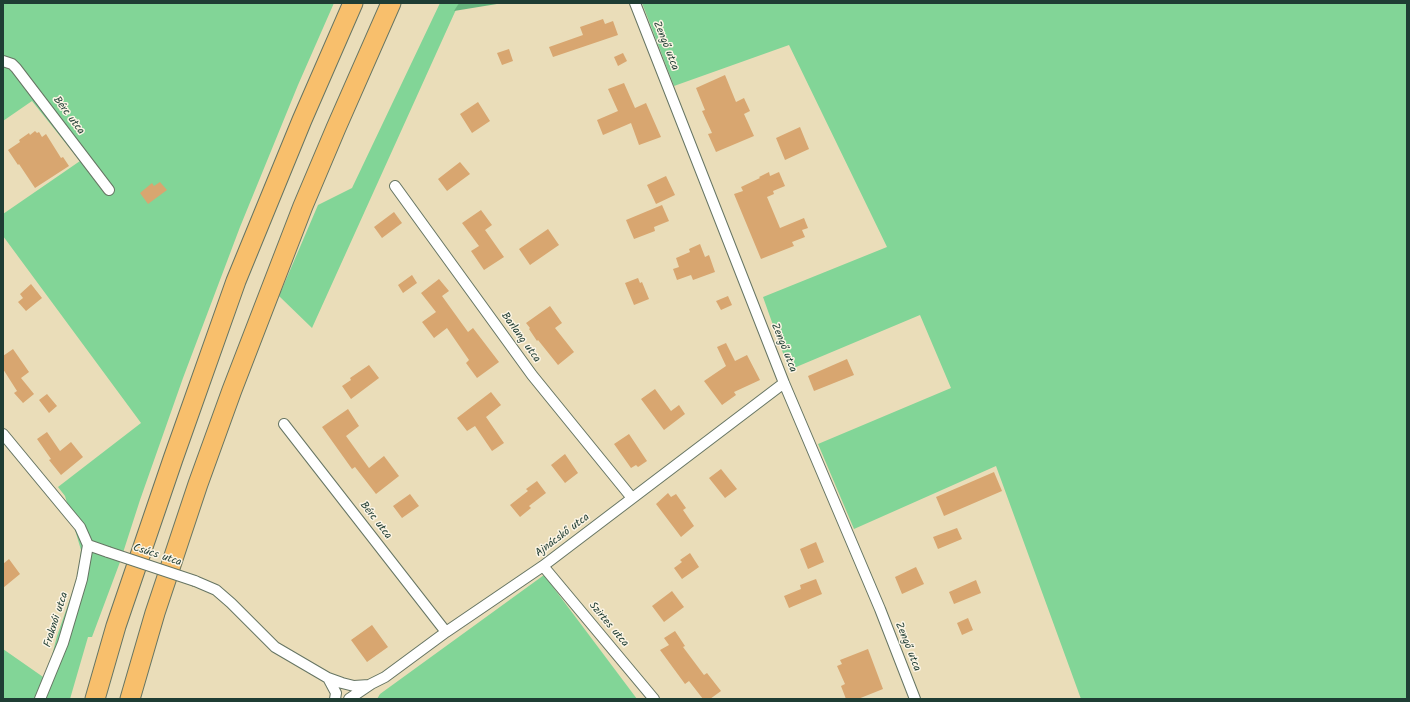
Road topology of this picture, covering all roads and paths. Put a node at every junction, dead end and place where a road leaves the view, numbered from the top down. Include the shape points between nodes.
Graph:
1 (353, 3) edge
2 (391, 3) edge
3 (635, 3) edge
4 (4, 61) edge
5 (395, 186) dead end
6 (109, 190) dead end
7 (784, 383) junction
8 (284, 424) dead end
9 (3, 434) edge
10 (632, 498) junction
11 (88, 546) junction
12 (543, 566) junction
13 (446, 632) junction
14 (328, 678) junction
15 (371, 684) junction
16 (40, 699) edge
17 (95, 699) edge
18 (130, 699) edge
19 (335, 699) edge
20 (349, 699) edge
21 (654, 699) edge
22 (915, 699) edge

1 - 17 highway via 236,281 124,603
2 - 18 highway via 303,206 232,390 155,613
3 - 7 street, Zengő utca
4 - 6 street, Bérc utca via 16,68
5 - 10 street, Barlang utca via 532,375
7 - 10 street, Ajnácskő utca
7 - 22 street, Zengő utca via 880,609
8 - 13 street, Bérc utca
9 - 11 street via 80,527
10 - 12 street, Ajnácskő utca
11 - 14 street, Csúcs utca, bridge via 216,590 274,646
11 - 16 street, Fraknói utca via 82,579 67,629
12 - 13 street, Ajnácskő utca
12 - 21 street, Szirtes utca
13 - 15 street, Ajnácskő utca via 385,677
14 - 15 street, Csúcs utca via 354,686
14 - 19 street via 336,693
15 - 20 street, Ajnácskő utca

